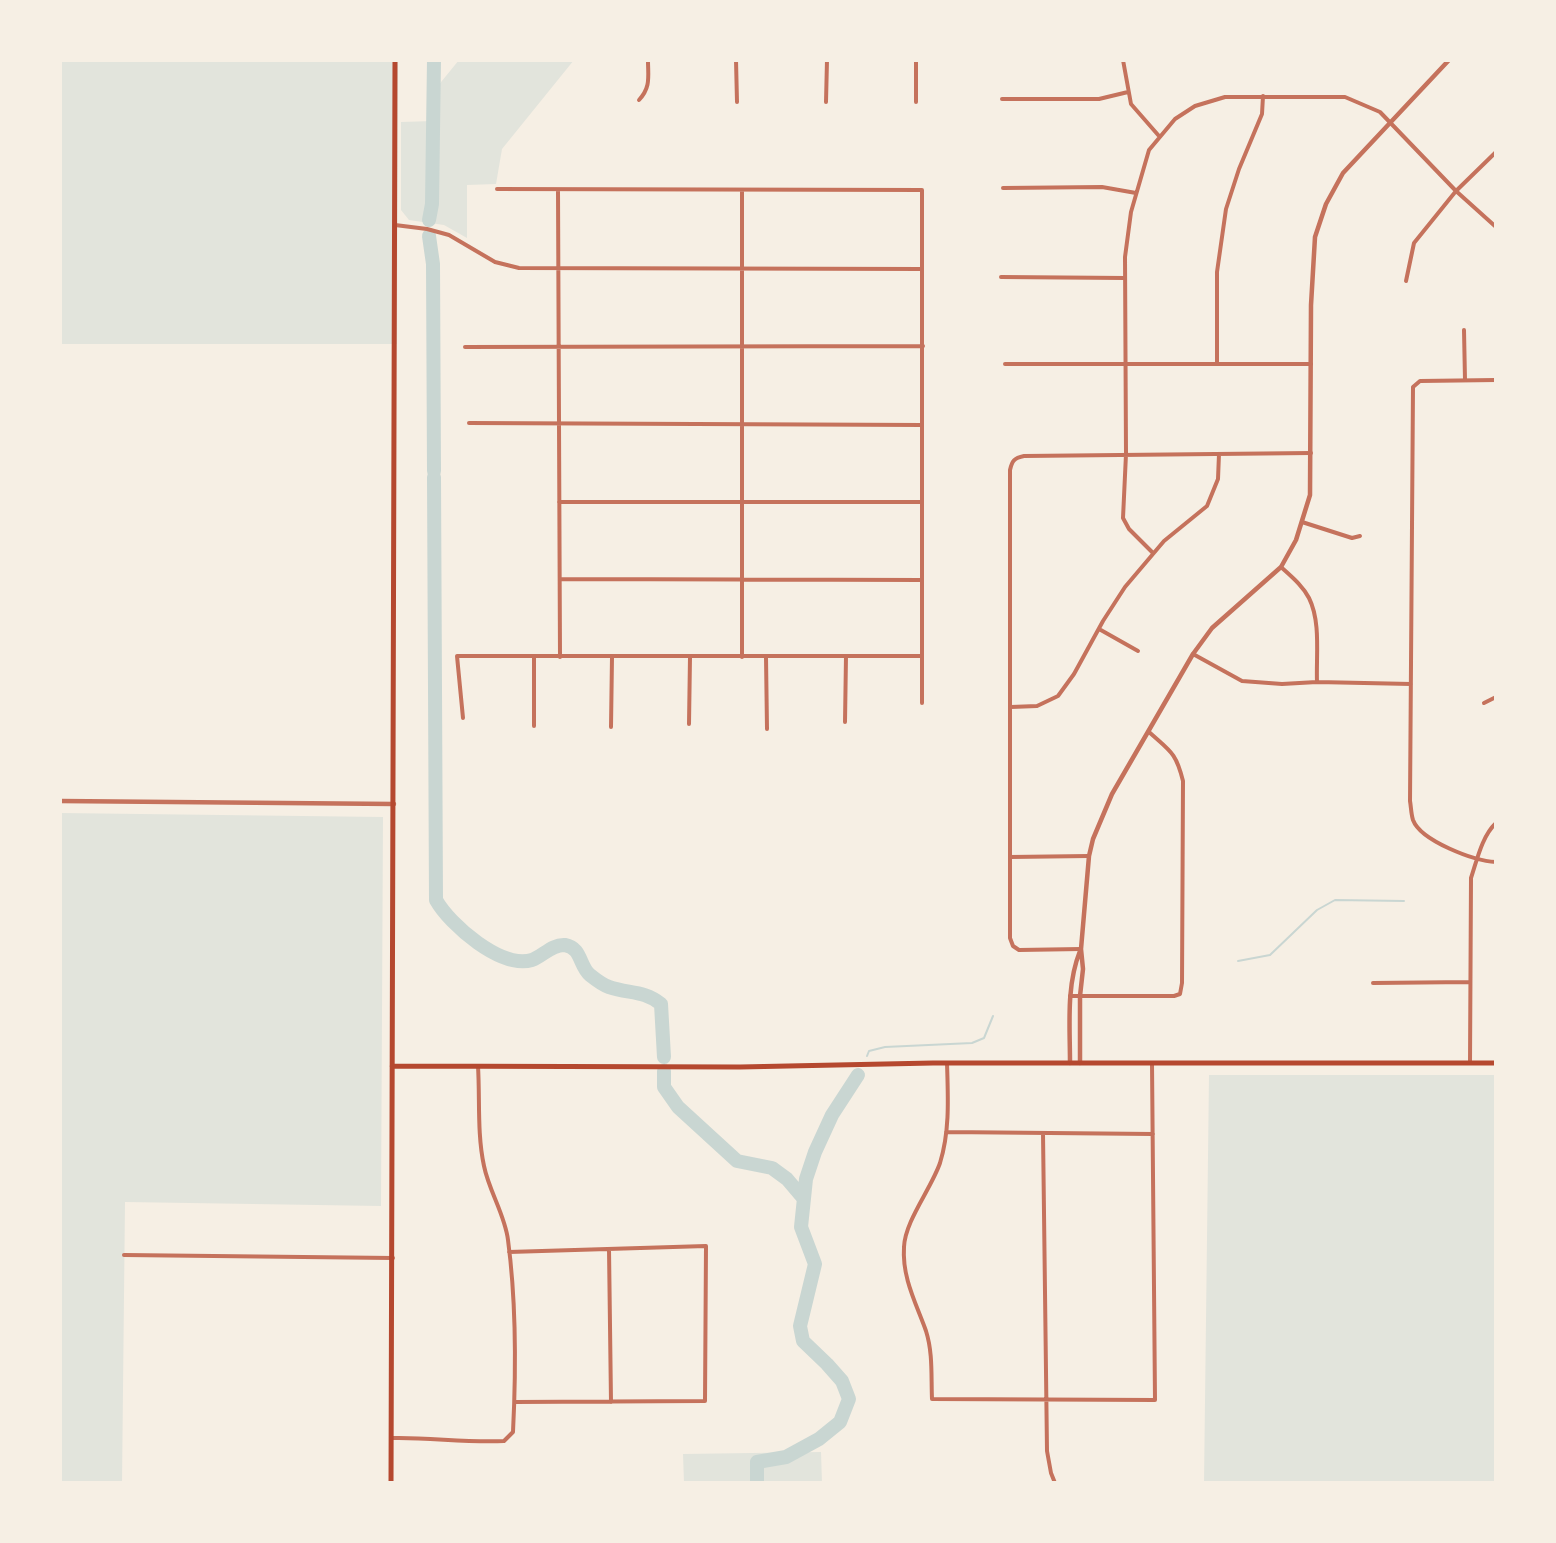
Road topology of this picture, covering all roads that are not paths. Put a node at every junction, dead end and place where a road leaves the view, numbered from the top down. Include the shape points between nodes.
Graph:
1 (395, 60) edge
2 (648, 60) edge
3 (736, 60) edge
4 (826, 60) edge
5 (916, 60) edge
6 (1124, 60) edge
7 (1449, 60) edge
8 (1128, 92) junction
9 (1263, 96) junction
10 (1002, 99) dead end
11 (639, 100) dead end
12 (737, 102) dead end
13 (826, 102) dead end
14 (916, 102) dead end
15 (1388, 123) junction
16 (1159, 136) junction
17 (1496, 152) edge
18 (1003, 188) dead end
19 (497, 189) dead end
20 (558, 190) junction
21 (742, 190) junction
22 (1456, 191) junction
23 (1136, 193) junction
24 (395, 225) junction
25 (1496, 227) edge
26 (558, 268) junction
27 (741, 269) junction
28 (922, 269) junction
29 (1001, 278) dead end
30 (1125, 278) junction
31 (1406, 281) dead end
32 (1464, 330) dead end
33 (923, 346) junction
34 (465, 347) dead end
35 (558, 347) junction
36 (741, 347) junction
37 (1005, 364) dead end
38 (1125, 364) junction
39 (1216, 364) junction
40 (1311, 364) junction
41 (1465, 380) junction
42 (1496, 380) edge
43 (469, 423) dead end
44 (559, 424) junction
45 (741, 424) junction
46 (922, 424) junction
47 (1311, 453) junction
48 (1126, 454) junction
49 (1219, 454) junction
50 (559, 502) junction
51 (741, 502) junction
52 (922, 502) junction
53 (1302, 522) junction
54 (1360, 536) dead end
55 (1153, 554) junction
56 (1281, 567) junction
57 (560, 579) junction
58 (741, 580) junction
59 (922, 580) junction
60 (1099, 629) junction
61 (1138, 651) dead end
62 (1193, 654) junction
63 (846, 656) junction
64 (922, 656) junction
65 (534, 657) junction
66 (560, 657) junction
67 (612, 657) junction
68 (690, 657) junction
69 (742, 657) junction
70 (766, 657) junction
71 (1317, 682) junction
72 (1411, 684) junction
73 (1496, 697) edge
74 (922, 703) dead end
75 (1484, 703) dead end
76 (1011, 707) junction
77 (463, 718) dead end
78 (845, 722) dead end
79 (688, 724) dead end
80 (534, 726) dead end
81 (612, 727) dead end
82 (767, 729) dead end
83 (1149, 732) junction
84 (60, 801) edge
85 (394, 804) junction
86 (1496, 823) edge
87 (1089, 856) junction
88 (1010, 857) junction
89 (1477, 860) junction
90 (1496, 862) edge
91 (1081, 949) junction
92 (1470, 982) junction
93 (1373, 983) dead end
94 (1070, 996) junction
95 (1080, 996) junction
96 (947, 1063) junction
97 (1070, 1063) junction
98 (1080, 1063) junction
99 (1152, 1063) junction
100 (1496, 1063) edge
101 (1470, 1064) junction
102 (478, 1065) junction
103 (393, 1066) junction
104 (946, 1132) junction
105 (1043, 1133) junction
106 (1153, 1134) junction
107 (609, 1249) junction
108 (509, 1252) junction
109 (124, 1255) dead end
110 (393, 1258) junction
111 (1046, 1400) junction
112 (515, 1402) junction
113 (611, 1402) junction
114 (392, 1438) junction
115 (391, 1483) edge
116 (1055, 1483) edge

1 - 24 main road
2 - 11 street via 648,84
3 - 12 street
4 - 13 street
5 - 14 street
6 - 8 street
7 - 15 street
8 - 10 street via 1100,99
8 - 16 street via 1131,104
9 - 15 street via 1345,97 1380,112
9 - 16 street via 1225,97 1195,106
9 - 39 street via 1262,114 1226,209 1217,272
15 - 22 street
15 - 40 street via 1343,172 1315,237
16 - 23 street via 1149,150
17 - 22 street
18 - 23 street via 1102,187
19 - 20 street
20 - 21 street
20 - 26 street
21 - 27 street
21 - 28 street via 922,190
22 - 25 street
22 - 31 street via 1414,243
23 - 30 street
24 - 26 street via 449,235 495,262 519,268
24 - 85 main road
26 - 27 street
26 - 35 street
27 - 28 street
27 - 36 street
28 - 33 street
29 - 30 street
30 - 38 street
32 - 41 street
33 - 36 street
33 - 46 street
34 - 35 street
35 - 36 street
35 - 44 street
36 - 45 street
37 - 38 street
38 - 39 street
38 - 48 street
39 - 40 street
40 - 47 street
41 - 42 street
41 - 72 street via 1420,381 1413,387
43 - 44 street
44 - 45 street
44 - 50 street
45 - 46 street
45 - 51 street
46 - 52 street
47 - 49 street
47 - 53 street via 1310,495
48 - 49 street
48 - 55 street via 1123,518
48 - 76 street via 1024,456 1012,462
49 - 55 street via 1218,479 1207,506
50 - 51 street
50 - 57 street
51 - 52 street
51 - 58 street
52 - 59 street
53 - 54 street via 1352,538
53 - 56 street
55 - 60 street via 1125,587
56 - 62 street via 1212,628
56 - 71 street via 1300,584 1315,615
57 - 58 street
57 - 66 street
58 - 59 street
58 - 69 street
59 - 64 street
60 - 61 street
60 - 76 street via 1058,696 1037,706
62 - 71 street via 1242,681
62 - 83 street
63 - 64 street
63 - 70 street
63 - 78 street
64 - 74 street
65 - 66 street
65 - 77 street via 458,656
65 - 80 street
66 - 67 street
67 - 68 street
67 - 81 street
68 - 69 street
68 - 79 street
69 - 70 street
70 - 82 street
71 - 72 street
72 - 89 street via 1413,819 1422,833
73 - 75 street
76 - 88 street
83 - 87 street via 1112,794
83 - 95 street via 1173,753 1183,781 1180,994
84 - 85 street
85 - 103 main road
86 - 89 street
87 - 88 street
87 - 91 street
88 - 91 street via 1013,946 1019,950
89 - 90 street
89 - 92 street via 1471,878
91 - 94 street via 1073,969
91 - 95 street
92 - 93 street
92 - 101 street
94 - 95 street
94 - 97 street
95 - 98 street
96 - 97 main road
96 - 102 main road via 740,1067
96 - 104 street
97 - 98 main road
98 - 99 main road
99 - 101 main road
99 - 106 street
100 - 101 main road
102 - 103 main road
102 - 108 street via 484,1167 508,1237
103 - 110 main road
104 - 105 street
104 - 111 street via 940,1164 904,1245 905,1276 931,1357 932,1399
105 - 106 street
105 - 111 street
106 - 111 street via 1155,1400
107 - 108 street
107 - 113 street
107 - 113 street via 706,1246 705,1401
108 - 112 street
109 - 110 street
110 - 114 main road
111 - 116 street via 1047,1451
112 - 113 street
112 - 114 street via 513,1432 504,1441
114 - 115 main road

